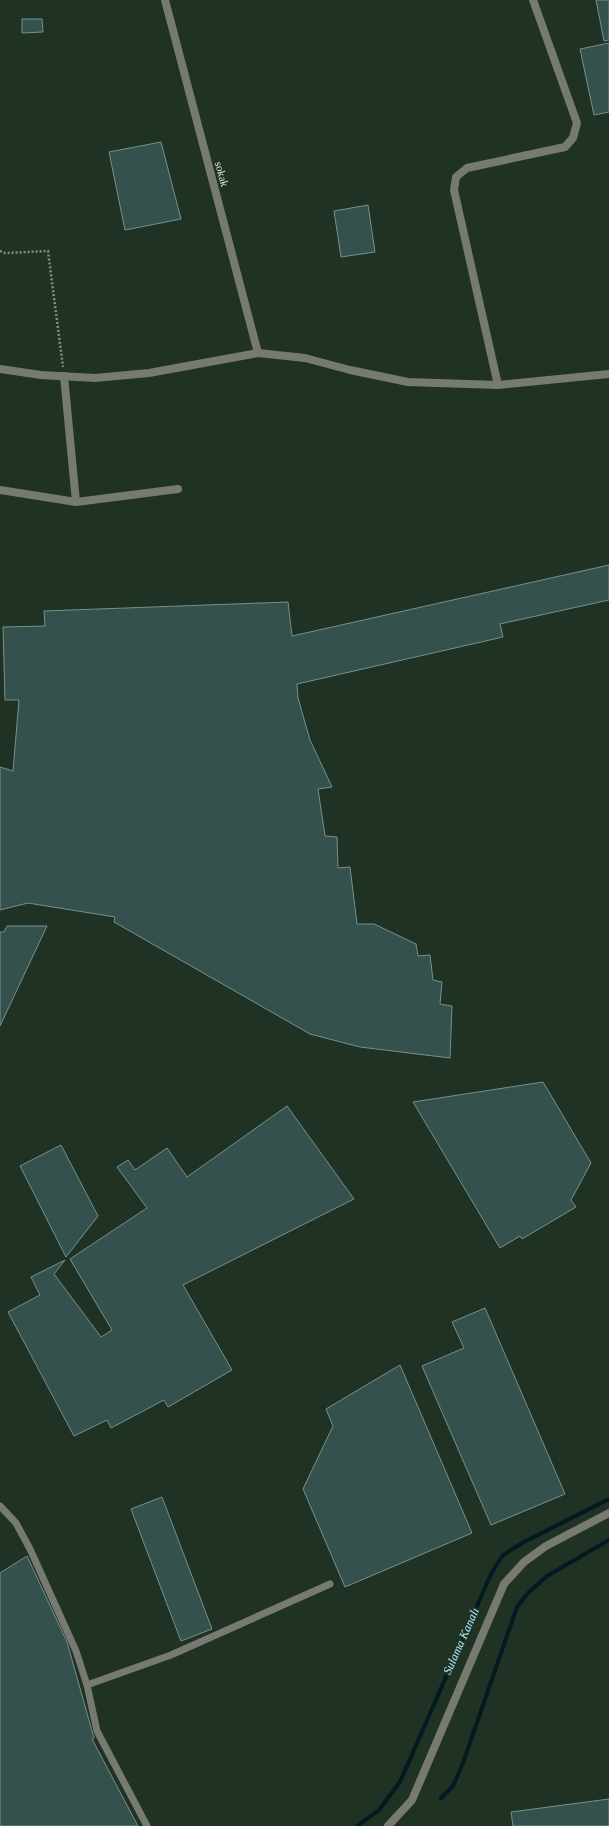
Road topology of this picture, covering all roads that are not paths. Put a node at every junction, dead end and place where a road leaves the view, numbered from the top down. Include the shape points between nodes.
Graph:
1 (165, 0) edge
2 (533, 0) edge
3 (258, 353) junction
4 (0, 369) edge
5 (609, 374) edge
6 (64, 376) junction
7 (498, 384) junction
8 (178, 489) dead end
9 (0, 490) edge
10 (76, 502) junction
11 (0, 1506) edge
12 (609, 1513) edge
13 (330, 1584) dead end
14 (87, 1685) junction
15 (148, 1826) edge
16 (388, 1826) edge

1 - 3 street, sokak
2 - 7 street via 577,123 573,138 565,147 467,168 456,177 454,190
3 - 6 street via 149,373 95,378
3 - 7 street via 305,358 408,382
4 - 6 street
5 - 7 street
6 - 10 street
8 - 10 street
9 - 10 street
11 - 14 lane via 16,1523 30,1549 76,1651
12 - 16 street via 540,1550 524,1562 504,1584 412,1800
13 - 14 lane via 171,1655
14 - 15 lane via 97,1732

